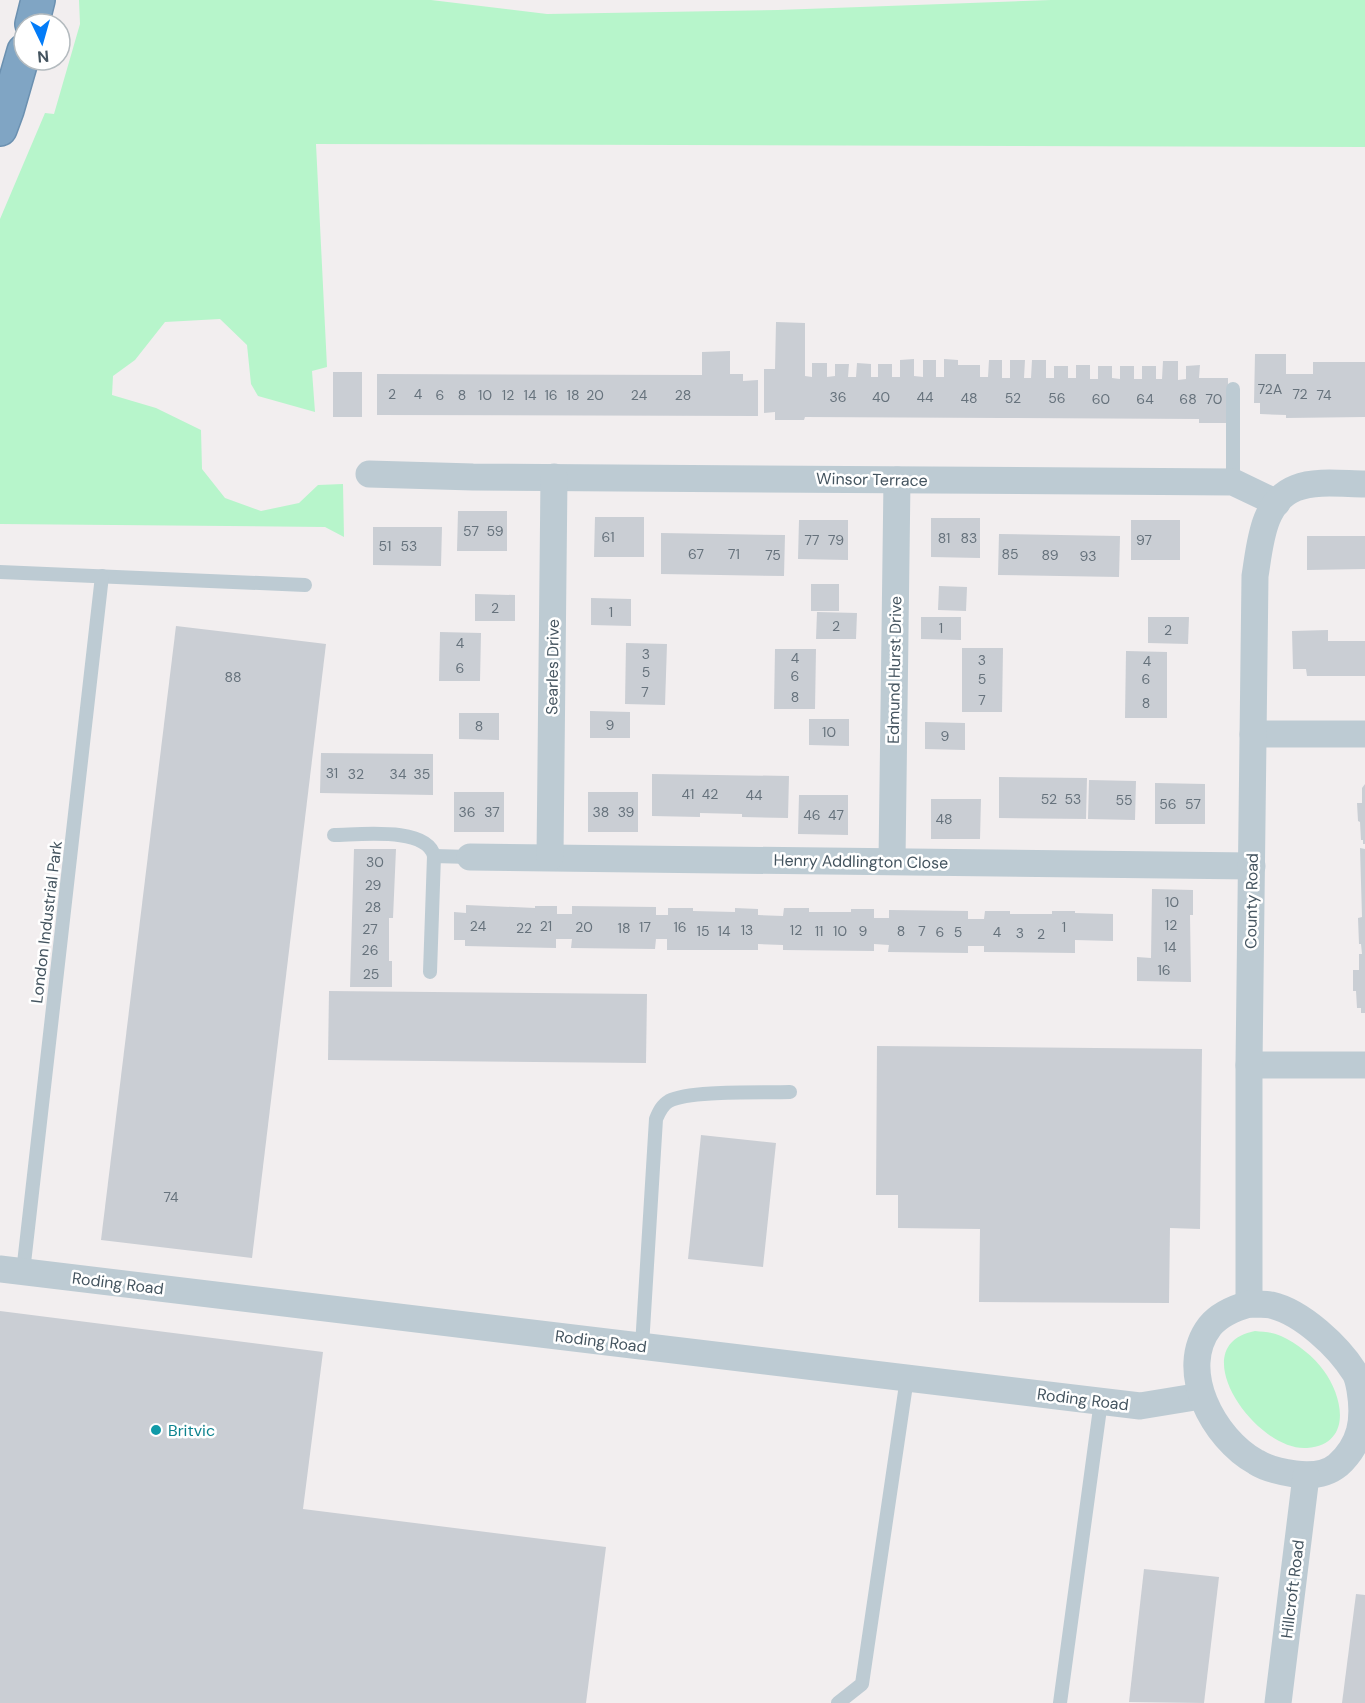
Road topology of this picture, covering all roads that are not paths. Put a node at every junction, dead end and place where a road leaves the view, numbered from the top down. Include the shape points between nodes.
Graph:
1 (17, 72) edge
2 (2, 119) edge
3 (1233, 389) dead end
4 (369, 474) dead end
5 (554, 477) junction
6 (897, 480) junction
7 (1233, 482) junction
8 (1365, 484) edge
9 (1277, 502) junction
10 (0, 572) edge
11 (102, 576) junction
12 (305, 585) dead end
13 (1253, 734) junction
14 (1365, 734) edge
15 (334, 835) dead end
16 (434, 856) junction
17 (470, 857) joint
18 (550, 857) junction
19 (892, 861) junction
20 (1252, 866) junction
21 (430, 972) dead end
22 (1249, 1065) junction
23 (1365, 1065) edge
24 (790, 1092) dead end
25 (12, 1270) edge
26 (1249, 1304) junction
27 (642, 1346) junction
28 (907, 1378) junction
29 (1361, 1378) edge
30 (1201, 1396) junction
31 (1101, 1401) junction
32 (1356, 1457) edge
33 (1306, 1476) junction
34 (838, 1703) edge
35 (1060, 1703) edge
36 (1278, 1703) edge

1 - 2 highway
3 - 7 lane
4 - 5 street, Winsor Terrace
5 - 6 street, Winsor Terrace
5 - 18 street, Searles Drive
6 - 7 street, Winsor Terrace
6 - 19 street, Edmund Hurst Drive
7 - 9 street, Winsor Terrace
8 - 9 street via 1313,484 1295,488
9 - 13 street, County Road via 1267,518 1255,576
10 - 11 lane
11 - 12 lane
11 - 25 lane, London Industrial Park
13 - 14 street
13 - 20 street, County Road
15 - 16 lane via 413,837 428,844
16 - 17 lane
16 - 21 lane
17 - 18 street, Henry Addlington Close
18 - 19 street, Henry Addlington Close
19 - 20 street, Henry Addlington Close
20 - 22 street, County Road
22 - 23 street
22 - 26 street, County Road
24 - 27 lane via 697,1095 670,1100 661,1107 656,1119
25 - 27 street, Roding Road
26 - 29 street via 1271,1305 1296,1315 1341,1354
26 - 30 street via 1231,1310 1210,1325 1201,1342 1197,1371
27 - 28 street, Roding Road
28 - 31 street, Roding Road
28 - 34 lane via 862,1684
29 - 32 street via 1362,1429
30 - 31 street, Roding Road via 1140,1406
30 - 33 street via 1218,1427 1238,1449 1257,1462
31 - 35 lane
32 - 33 street via 1331,1471
33 - 36 street, Hillcroft Road

